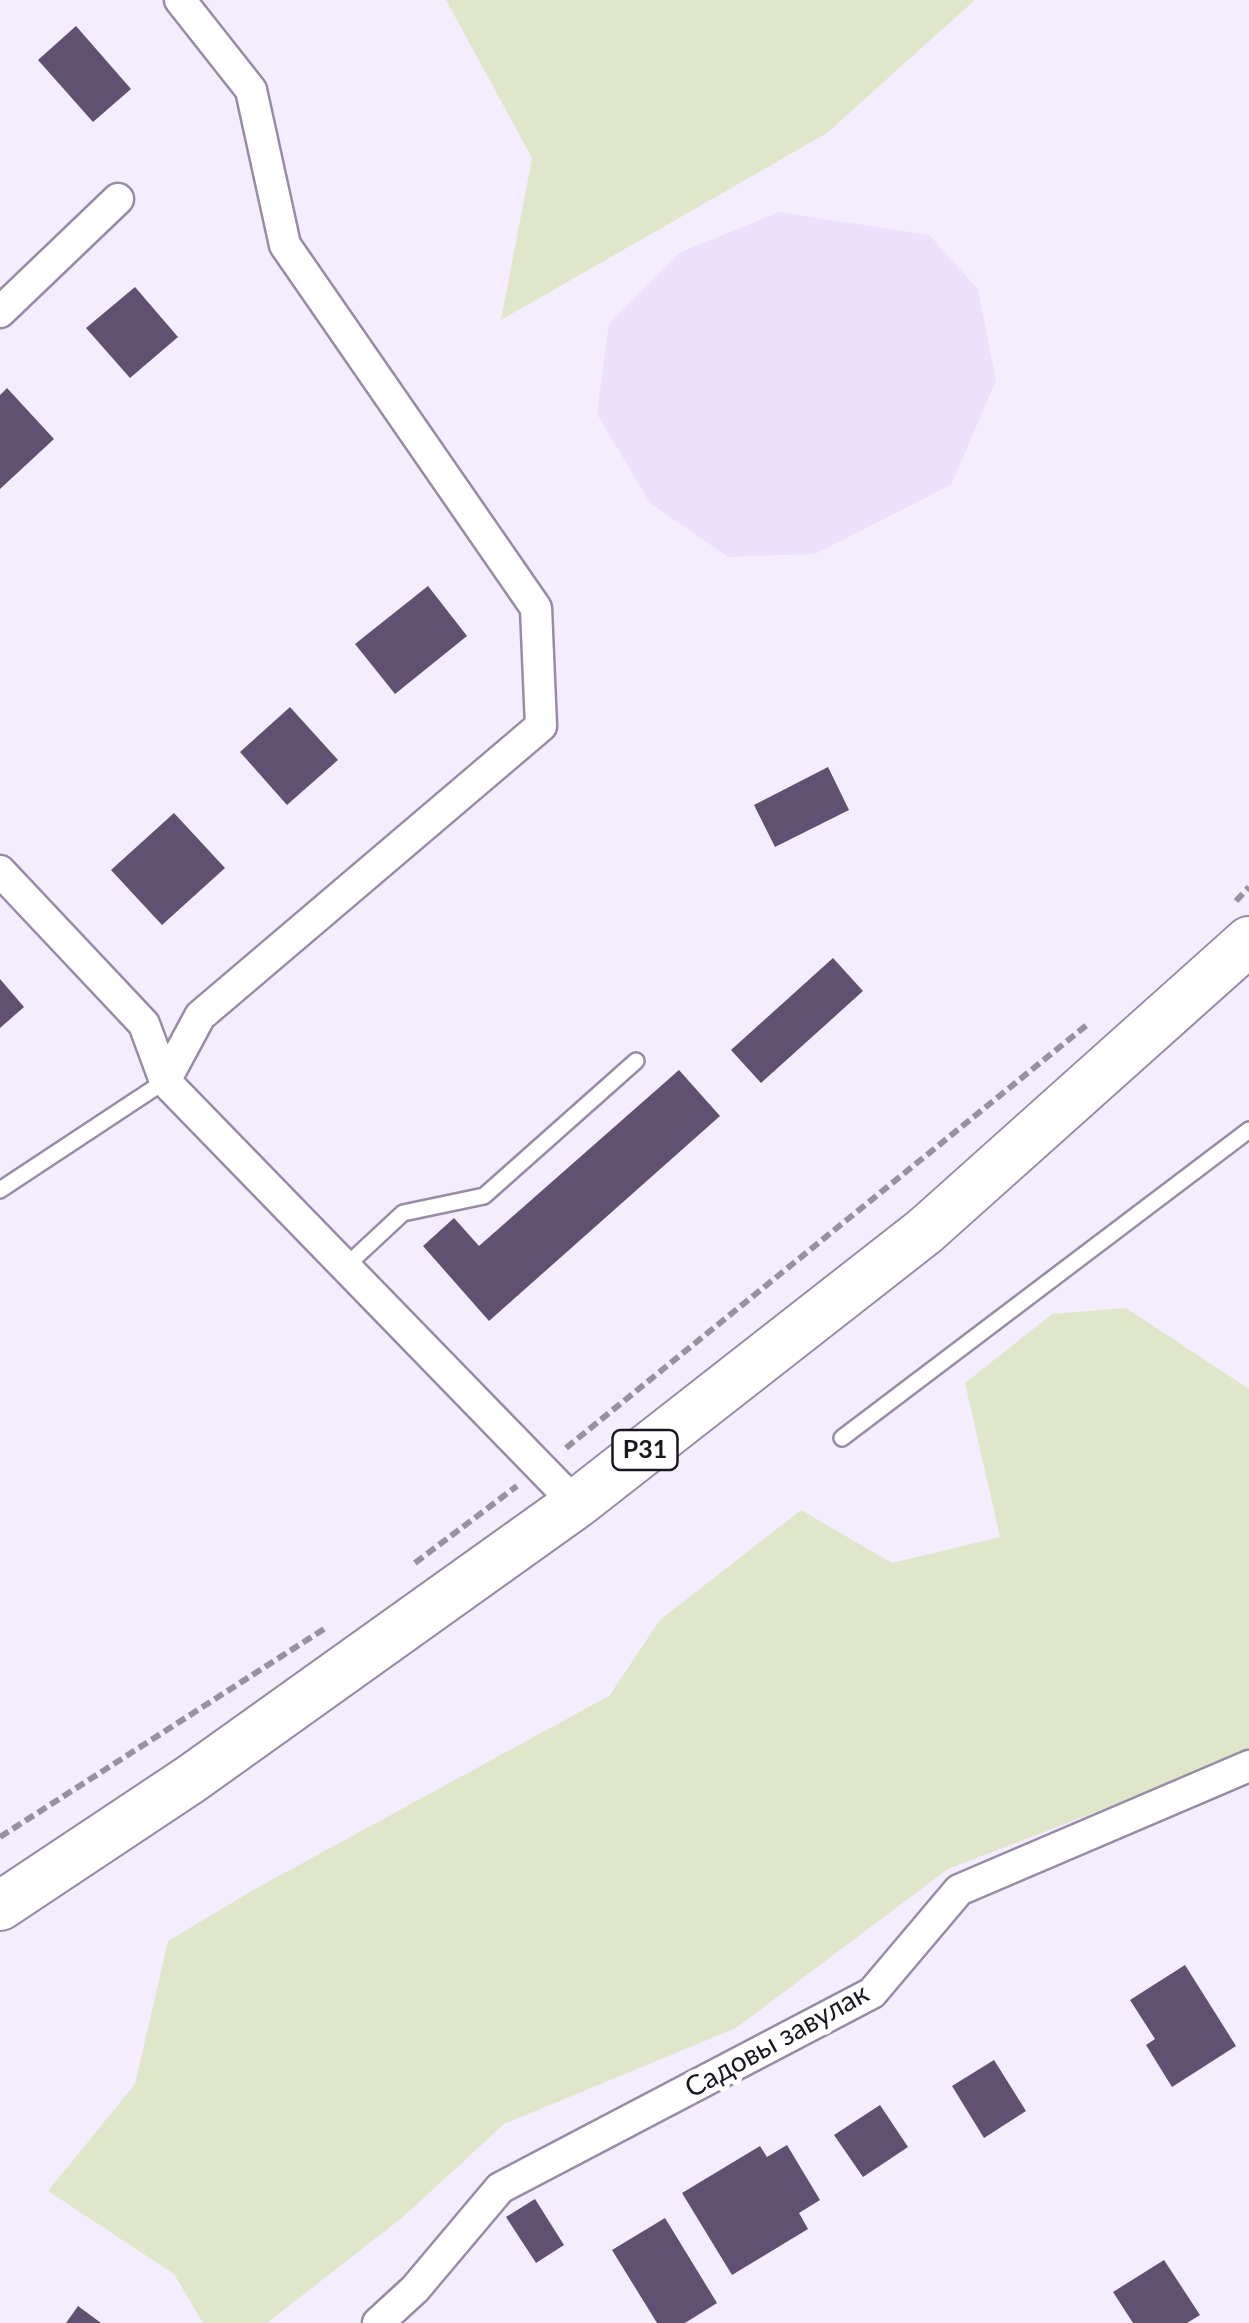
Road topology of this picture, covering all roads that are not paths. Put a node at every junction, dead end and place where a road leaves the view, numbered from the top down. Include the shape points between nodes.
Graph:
1 (180, 0) edge
2 (118, 199) dead end
3 (0, 312) edge
4 (0, 871) edge
5 (1239, 925) edge
6 (636, 1061) dead end
7 (164, 1081) junction
8 (1249, 1130) edge
9 (0, 1190) edge
10 (346, 1266) junction
11 (842, 1438) dead end
12 (576, 1504) junction
13 (1249, 1766) edge
14 (0, 1906) edge
15 (378, 2323) edge

1 - 7 street via 251,90 285,244 536,608 542,726 200,1016
2 - 3 street
4 - 7 street via 144,1024
5 - 12 main road, Р31 via 925,1231
6 - 10 lane via 484,1196 403,1213
7 - 9 lane
7 - 10 street
8 - 11 lane
10 - 12 street
12 - 14 main road, Р31
13 - 15 street, Садовы завулак via 959,1890 872,1993 500,2188

